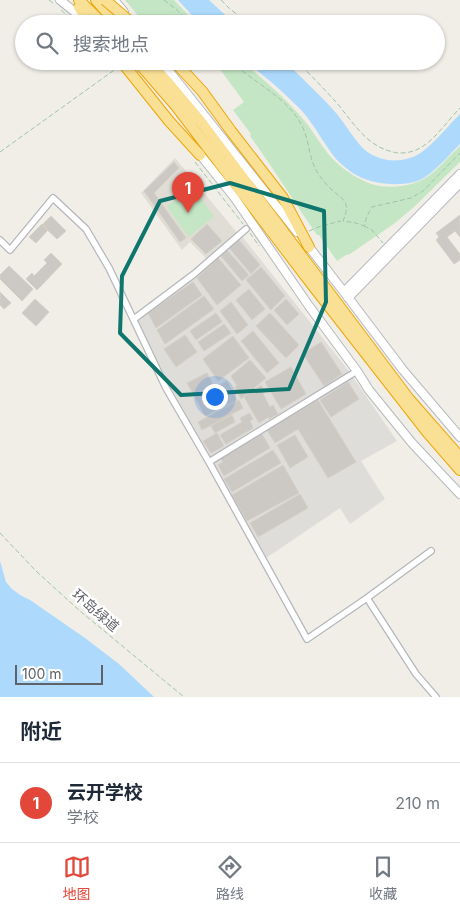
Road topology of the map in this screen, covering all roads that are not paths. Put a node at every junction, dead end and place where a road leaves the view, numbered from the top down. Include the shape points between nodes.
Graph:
1 (60, 0) edge
2 (74, 0) edge
3 (79, 0) edge
4 (96, 0) edge
5 (105, 0) edge
6 (114, 0) edge
7 (79, 15) edge
8 (84, 15) edge
9 (93, 15) edge
10 (109, 15) edge
11 (122, 15) edge
12 (126, 15) edge
13 (129, 70) edge
14 (130, 70) edge
15 (145, 70) edge
16 (156, 70) edge
17 (168, 70) edge
18 (182, 70) edge
19 (198, 159) junction
20 (460, 174) edge
21 (460, 183) edge
22 (246, 229) road end
23 (0, 240) edge
24 (309, 247) junction
25 (346, 295) junction
26 (134, 320) junction
27 (357, 371) junction
28 (460, 437) edge
29 (460, 457) edge
30 (209, 462) junction
31 (460, 470) edge
32 (460, 494) edge
33 (431, 550) dead end
34 (367, 598) junction
35 (436, 697) edge

1 - 7 main road
2 - 8 highway
3 - 9 highway
4 - 10 highway
5 - 11 highway, bridge
6 - 12 main road
13 - 19 highway, bridge
14 - 19 main road via 169,114
15 - 31 highway
16 - 29 highway via 201,122 409,399
17 - 24 main road
18 - 24 highway via 283,198
19 - 27 main road via 234,197
20 - 25 main road
21 - 25 main road
22 - 26 street
23 - 26 street via 10,250 52,198 86,230
24 - 25 main road
25 - 28 main road via 403,370
26 - 30 street via 166,388
27 - 30 street
27 - 32 main road via 412,443
30 - 34 street via 308,639
33 - 34 street
34 - 35 street via 416,674

